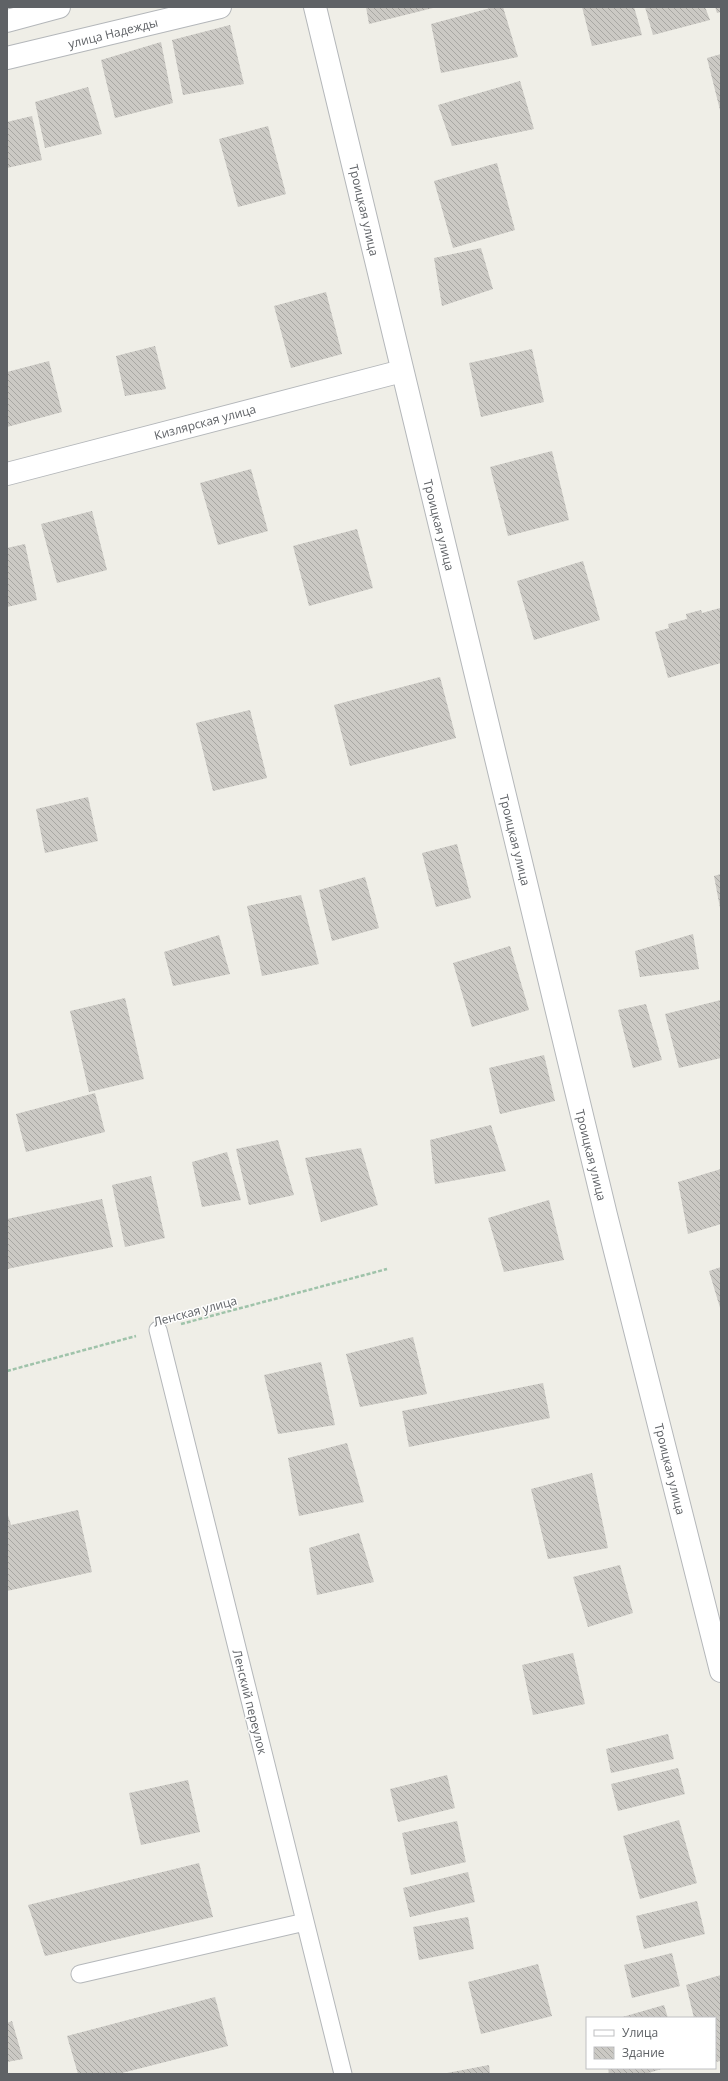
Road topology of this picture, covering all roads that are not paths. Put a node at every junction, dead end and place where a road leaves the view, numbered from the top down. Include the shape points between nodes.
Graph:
1 (59, 7) edge
2 (220, 7) edge
3 (316, 7) edge
4 (7, 21) edge
5 (7, 58) edge
6 (402, 371) junction
7 (7, 474) edge
8 (158, 1330) road end
9 (721, 1671) edge
10 (305, 1922) junction
11 (80, 1974) dead end
12 (343, 2074) edge

1 - 4 street
2 - 5 street, улица Надежды
3 - 6 street, Троицкая улица
6 - 7 street, Кизлярская улица
6 - 9 street, Троицкая улица via 606,1215
8 - 10 lane, Ленский переулок
10 - 11 lane
10 - 12 lane, Ленский переулок

